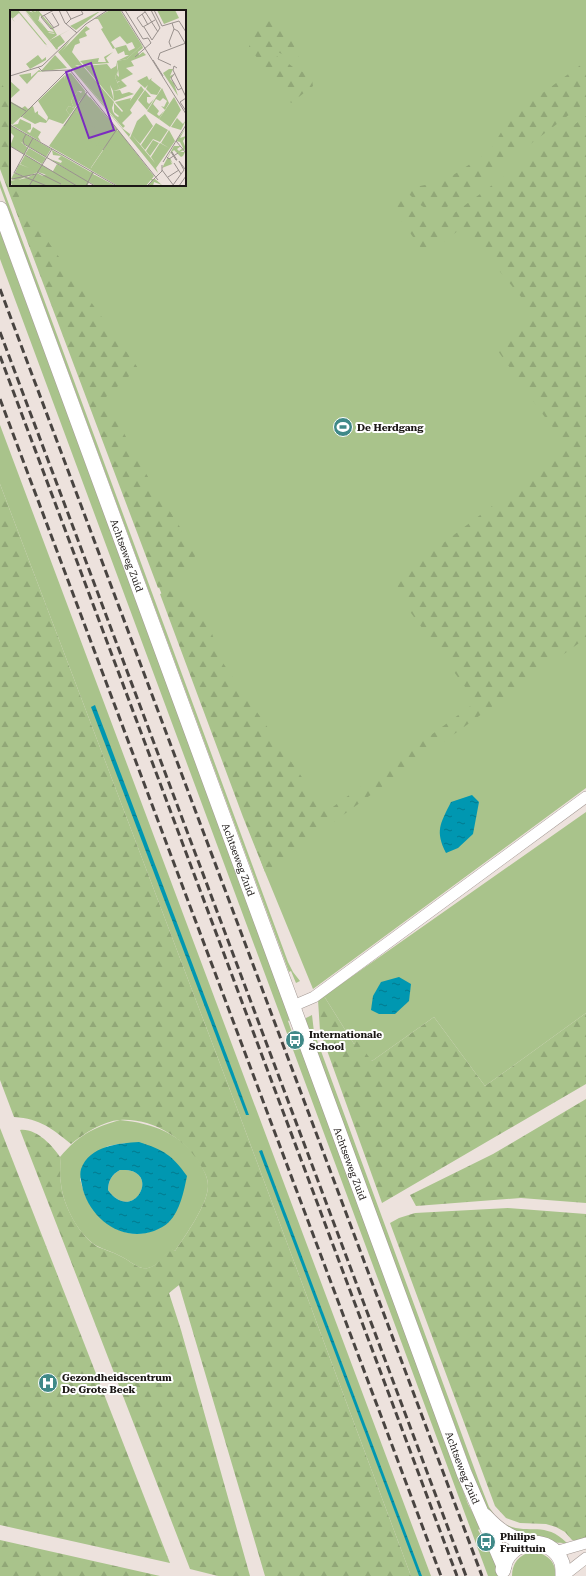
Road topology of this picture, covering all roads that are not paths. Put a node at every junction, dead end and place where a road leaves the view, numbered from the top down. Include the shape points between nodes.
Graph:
1 (0, 209) edge
2 (586, 797) edge
3 (293, 1006) junction
4 (479, 1510) junction
5 (527, 1543) junction
6 (586, 1543) edge
7 (555, 1552) junction
8 (586, 1558) edge
9 (504, 1571) edge
10 (563, 1576) edge

1 - 3 street, Achtseweg Zuid
2 - 3 street via 314,997
3 - 4 street, Achtseweg Zuid
4 - 5 street, Achtseweg Zuid via 495,1527 510,1537
4 - 9 street, Achtseweg Zuid via 502,1559
5 - 7 street, Achtseweg Zuid via 547,1546
5 - 9 street via 519,1546 507,1558
6 - 7 street
7 - 10 street via 562,1563
8 - 10 street

